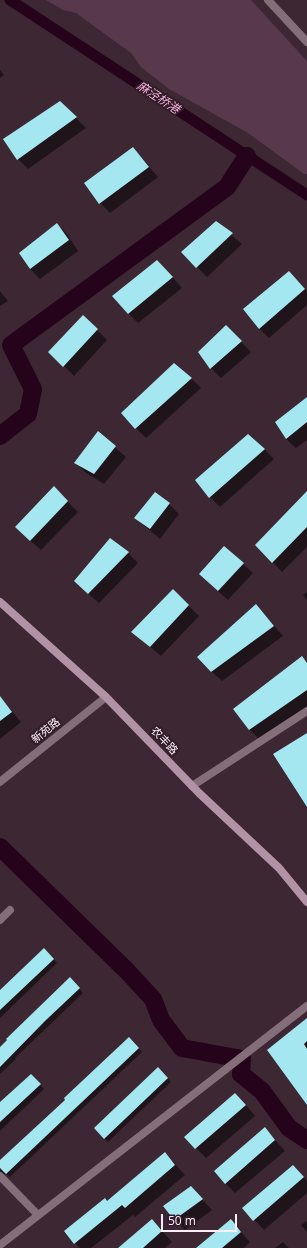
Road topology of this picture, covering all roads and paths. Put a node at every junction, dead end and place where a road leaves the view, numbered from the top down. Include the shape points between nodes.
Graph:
1 (268, 0) edge
2 (307, 42) edge
3 (0, 602) edge
4 (106, 698) junction
5 (307, 711) edge
6 (2, 781) edge
7 (192, 786) junction
8 (307, 902) edge
9 (10, 910) dead end
10 (0, 920) edge
11 (307, 1006) edge
12 (0, 1176) edge
13 (38, 1215) junction
14 (0, 1246) edge

1 - 2 street
3 - 4 main road, 农丰路
4 - 6 street, 新苑路
4 - 7 main road, 农丰路
5 - 7 street
7 - 8 main road, 农丰路 via 279,868
9 - 10 street
11 - 13 street
12 - 13 street
13 - 14 street

